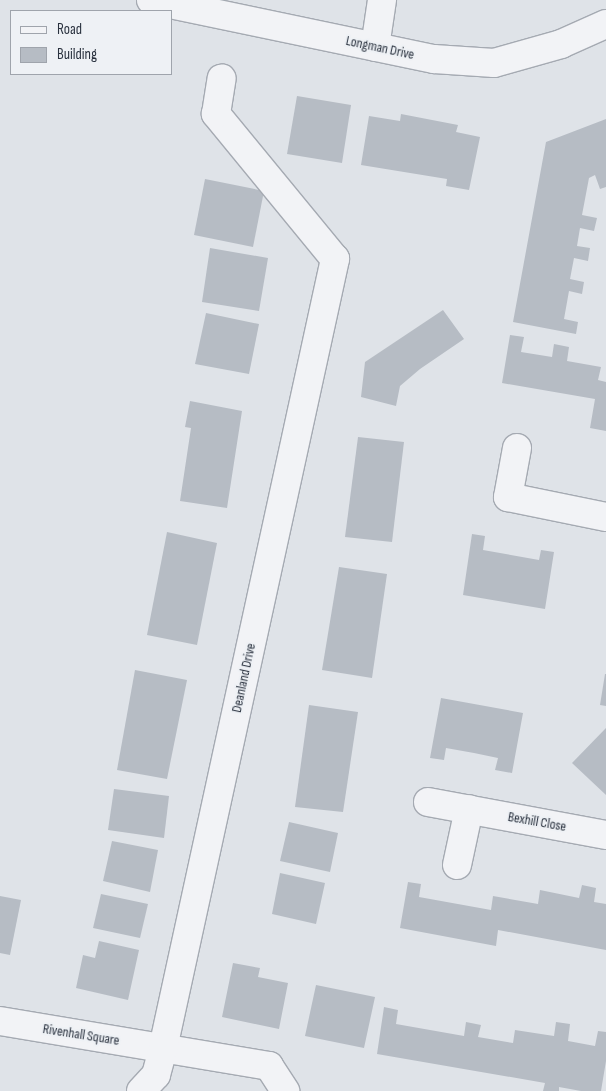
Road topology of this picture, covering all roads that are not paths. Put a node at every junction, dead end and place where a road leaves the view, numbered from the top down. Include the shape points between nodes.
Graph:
1 (152, 0) edge
2 (382, 0) edge
3 (606, 24) edge
4 (375, 47) junction
5 (222, 78) dead end
6 (517, 448) dead end
7 (606, 517) edge
8 (428, 802) dead end
9 (469, 809) junction
10 (606, 835) edge
11 (457, 865) dead end
12 (0, 1022) edge
13 (162, 1048) junction
14 (141, 1091) edge
15 (284, 1091) edge

1 - 4 street, Longman Drive
2 - 4 street
3 - 4 street, Longman Drive via 561,44 494,63 434,59
5 - 13 street, Deanland Drive via 216,114 335,259
6 - 7 street via 508,497
8 - 9 street, Bexhill Close
9 - 10 street, Bexhill Close
9 - 11 street
12 - 13 street, Rivenhall Square
13 - 14 street, Deanland Drive via 156,1075
13 - 15 street, Rivenhall Square via 269,1066

